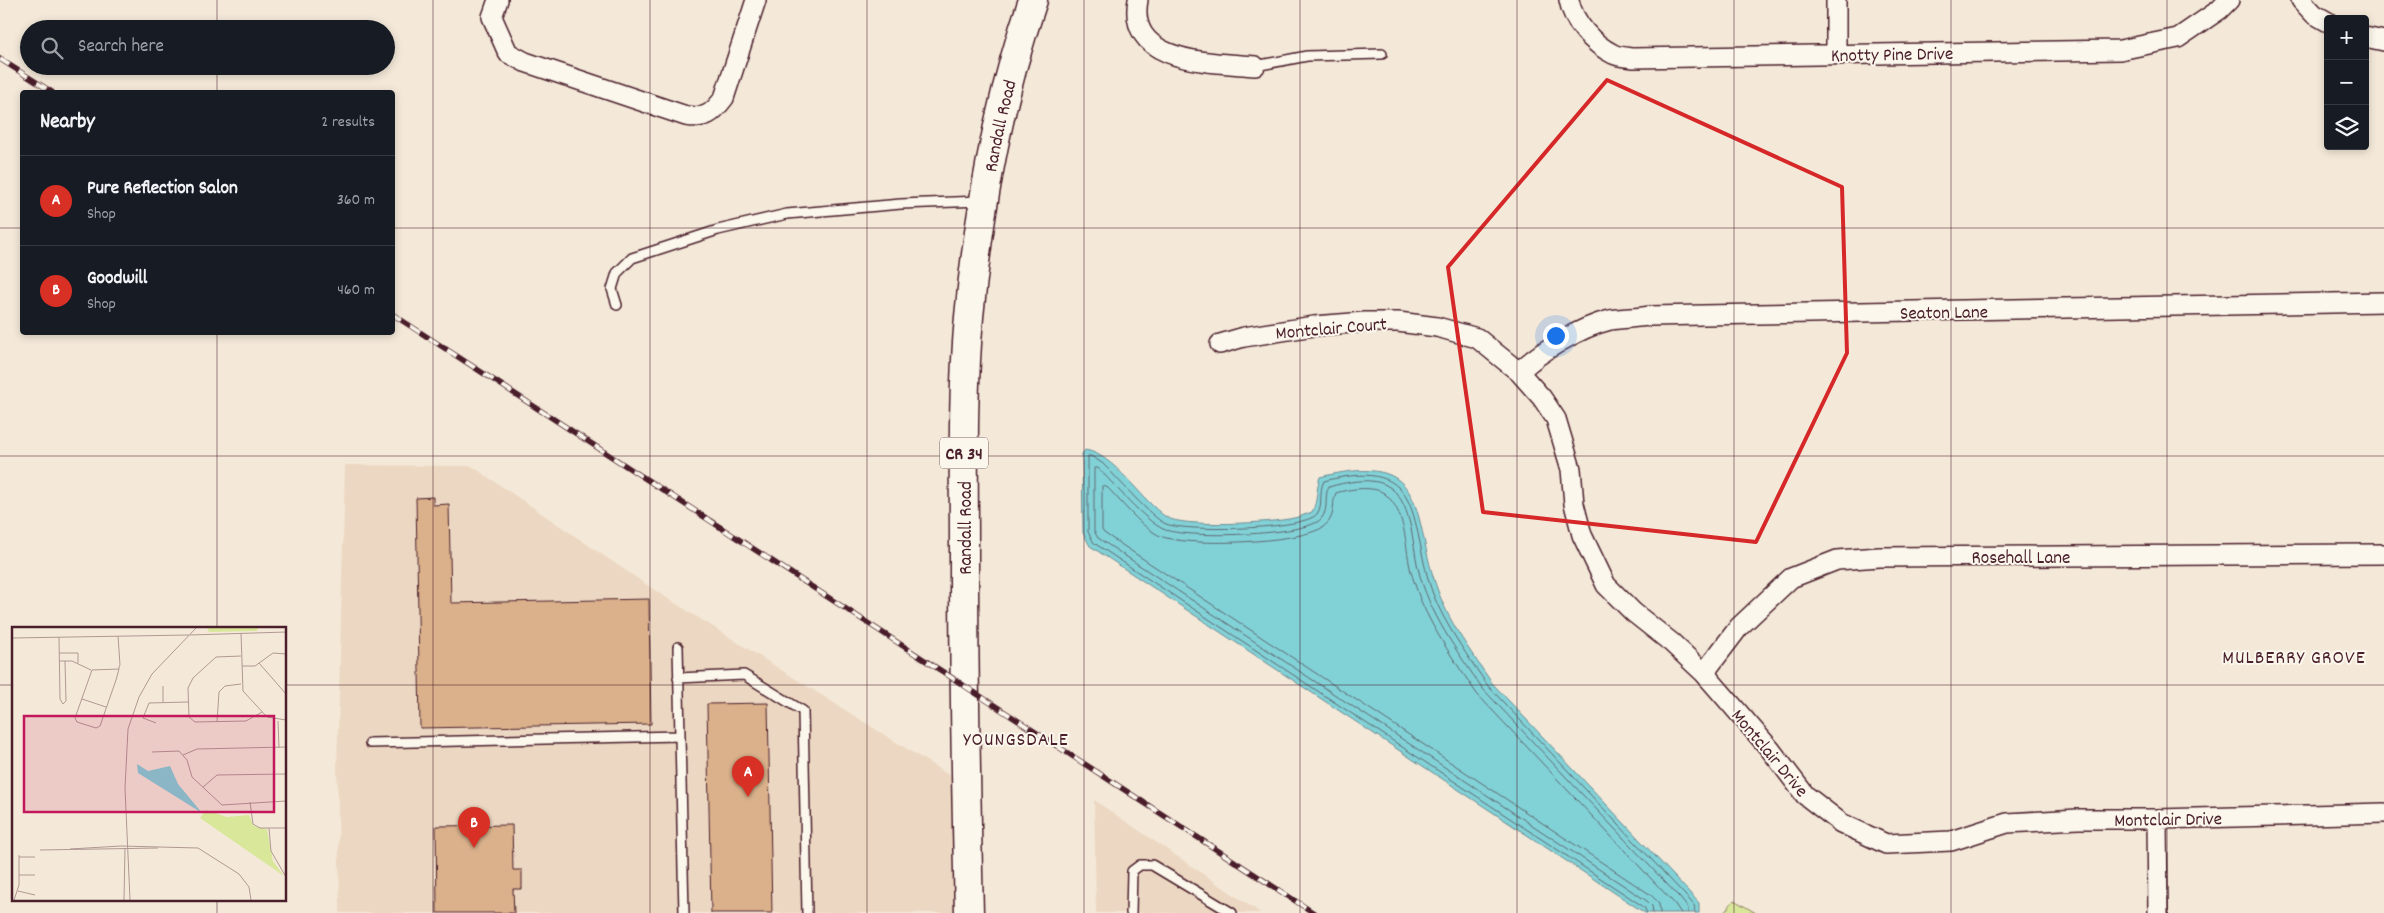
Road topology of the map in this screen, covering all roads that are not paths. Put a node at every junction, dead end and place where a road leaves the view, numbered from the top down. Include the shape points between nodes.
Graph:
1 (498, 0) edge
2 (756, 0) edge
3 (1033, 0) edge
4 (1138, 0) edge
5 (1569, 0) edge
6 (1836, 0) edge
7 (2228, 0) edge
8 (2301, 0) edge
9 (2324, 20) edge
10 (2369, 38) edge
11 (2384, 41) edge
12 (1836, 53) junction
13 (1382, 54) dead end
14 (1255, 66) joint
15 (984, 201) junction
16 (2384, 302) edge
17 (617, 305) dead end
18 (1220, 344) dead end
19 (1519, 372) junction
20 (2384, 554) edge
21 (678, 647) dead end
22 (1704, 673) junction
23 (678, 678) junction
24 (679, 736) junction
25 (370, 743) dead end
26 (2384, 812) edge
27 (2157, 819) junction
28 (684, 913) edge
29 (807, 913) edge
30 (969, 913) edge
31 (1131, 913) edge
32 (1232, 913) edge
33 (2158, 913) edge

1 - 2 street via 492,17 508,53 535,65 698,118 714,112 724,98
3 - 15 main road, Randall Road / CR 34 via 998,128
4 - 14 street via 1138,22 1145,38 1168,55
5 - 12 street, Knotty Pine Drive via 1587,35 1614,55 1633,58
6 - 12 street
7 - 12 street, Knotty Pine Drive via 2219,10 2178,38 2120,50
8 - 9 street
10 - 11 street
13 - 14 lane via 1307,56
15 - 17 lane via 787,214 718,230 632,258 616,273 612,289
15 - 30 main road, Randall Road / CR 34 via 969,318 964,445 964,685
16 - 19 street, Seaton Lane via 1649,316 1610,320 1586,330 1539,356
18 - 19 street, Montclair Court via 1314,326 1398,322 1437,326 1477,338
19 - 22 street, Montclair Drive via 1556,419 1571,469 1574,504 1582,535 1606,585 1632,612
20 - 22 street, Rosehall Lane via 1879,557 1837,560 1791,578 1739,627
21 - 23 lane
22 - 27 street, Montclair Drive via 1805,795 1841,823 1886,844 1951,841 2007,823
23 - 24 lane
23 - 29 lane via 744,675 803,710
24 - 25 lane
24 - 28 lane
26 - 27 street, Montclair Drive
27 - 33 street
31 - 32 lane via 1132,871 1140,865 1152,865

